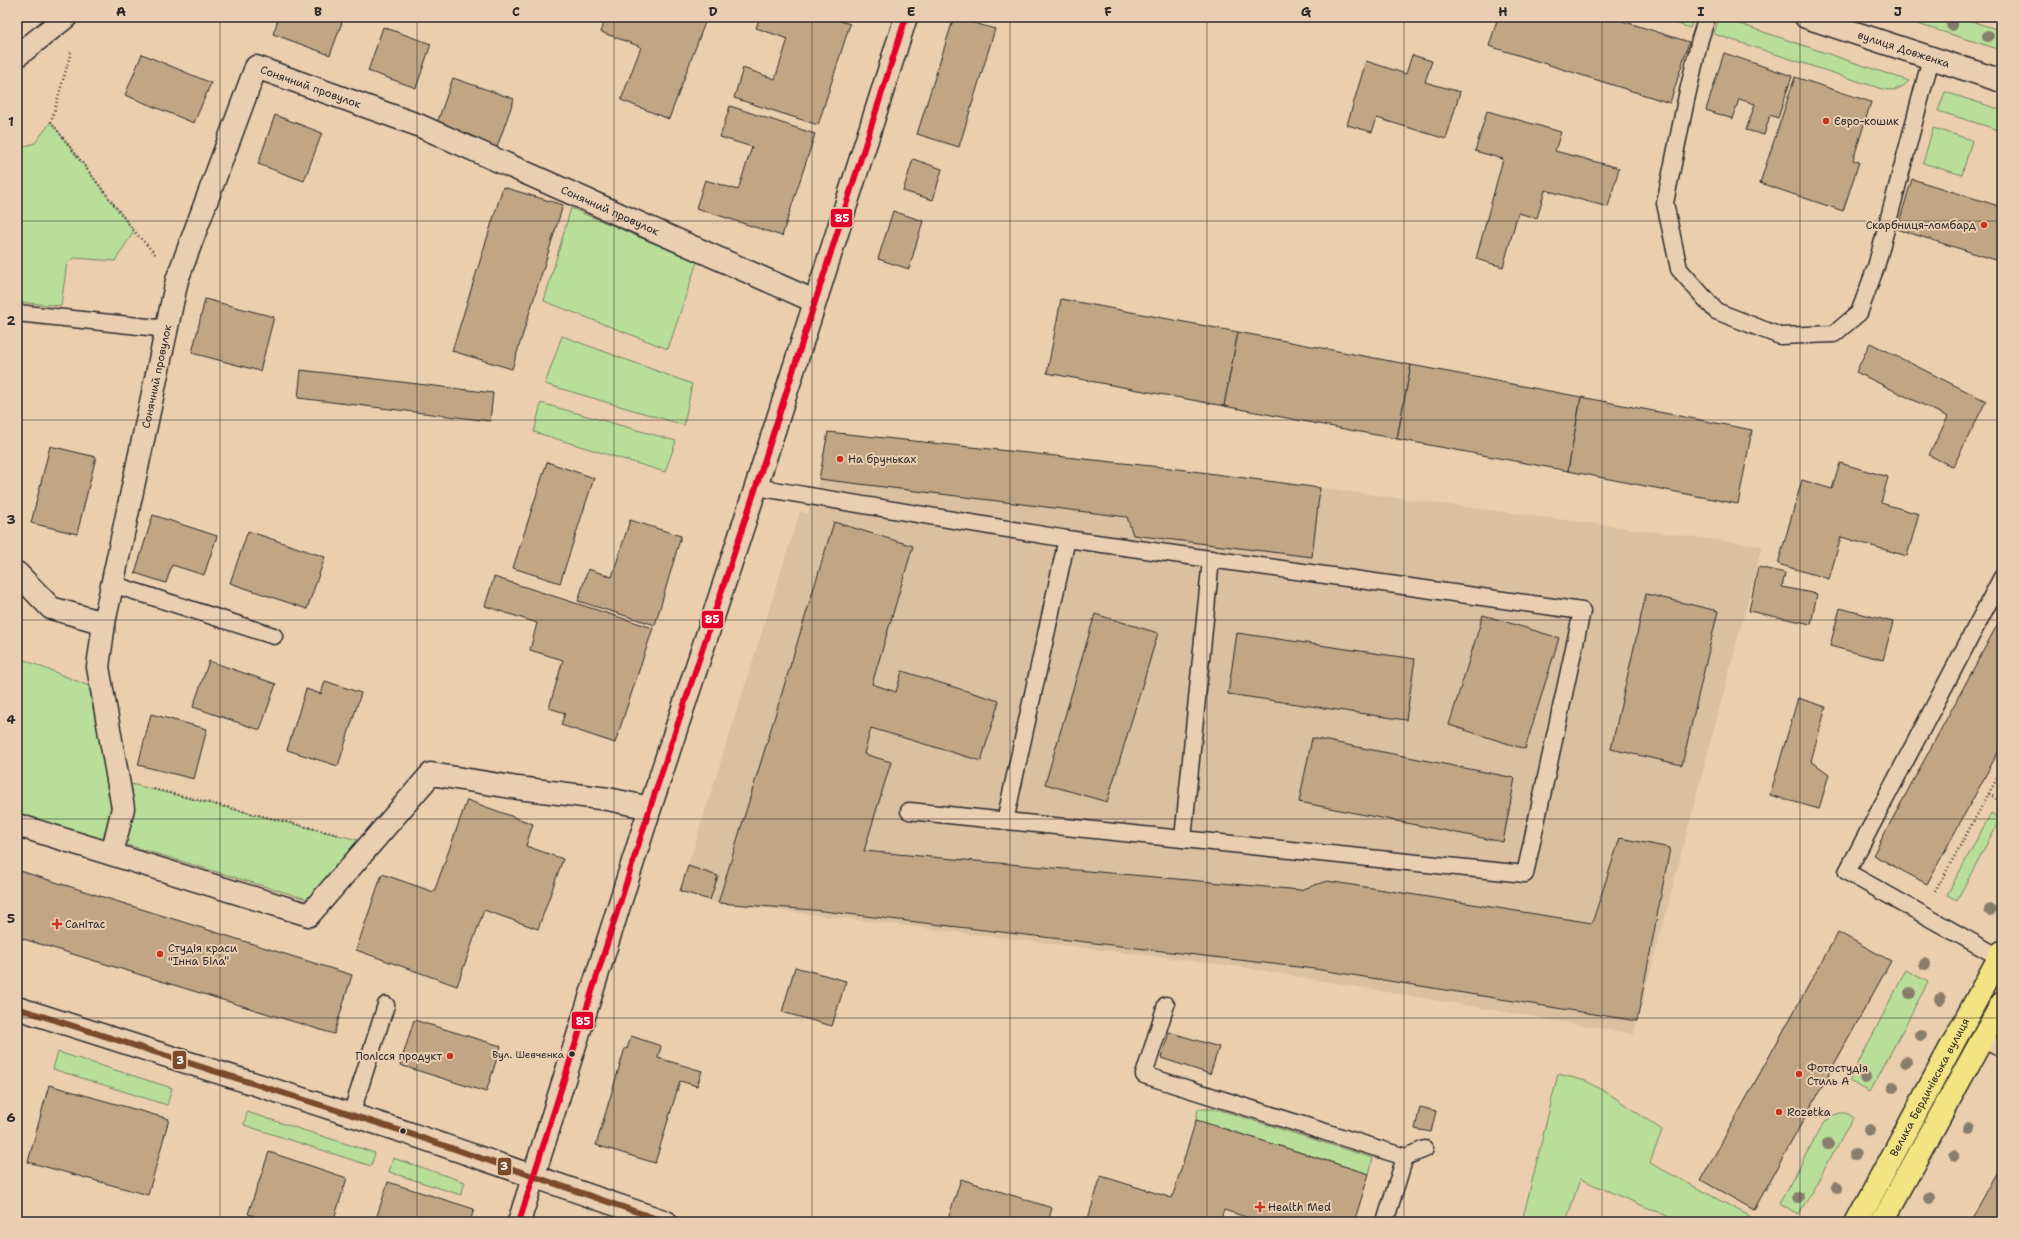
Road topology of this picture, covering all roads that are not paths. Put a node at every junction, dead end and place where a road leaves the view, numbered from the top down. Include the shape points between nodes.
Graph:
1 (66, 17) edge
2 (906, 17) edge
3 (1707, 17) edge
4 (1806, 17) edge
5 (17, 56) edge
6 (1932, 58) junction
7 (2002, 81) edge
8 (814, 301) junction
9 (17, 313) edge
10 (167, 329) junction
11 (756, 487) junction
12 (1066, 539) junction
13 (1211, 559) junction
14 (17, 573) edge
15 (2002, 577) edge
16 (112, 584) junction
17 (104, 623) junction
18 (274, 636) dead end
19 (650, 808) junction
20 (909, 811) dead end
21 (1005, 821) junction
22 (17, 825) edge
23 (1183, 839) junction
24 (112, 854) junction
25 (2001, 955) edge
26 (2002, 1003) edge
27 (1166, 1005) dead end
28 (386, 1006) dead end
29 (17, 1008) edge
30 (1993, 1044) edge
31 (351, 1115) junction
32 (1425, 1150) dead end
33 (1405, 1157) junction
34 (533, 1176) junction
35 (519, 1222) edge
36 (666, 1222) edge
37 (1385, 1222) edge
38 (1857, 1222) edge
39 (1882, 1222) edge

1 - 5 street
2 - 8 street
3 - 6 lane via 1665,203 1679,269 1716,311 1780,336 1834,334 1859,313 1876,267
4 - 6 street, вулиця Довженка
6 - 7 street, вулиця Довженка
8 - 10 street, Сонячний провулок via 418,125 256,67 177,280
8 - 11 street
9 - 10 lane
10 - 16 street, Сонячний провулок
11 - 12 lane
11 - 19 street
12 - 13 lane
12 - 21 lane
13 - 23 lane
13 - 23 lane via 1582,611 1525,874
14 - 17 street via 51,608
15 - 25 lane via 1847,872
16 - 17 street, Сонячний провулок
16 - 18 lane
17 - 24 street, Сонячний провулок via 98,667 123,808
19 - 24 street via 608,799 431,774 309,915
19 - 34 street
20 - 21 lane
21 - 23 lane
22 - 24 street
25 - 38 highway, Велика Бердичівська вулиця
26 - 30 highway
27 - 33 lane via 1144,1075
28 - 31 lane
29 - 31 street
30 - 39 highway
31 - 34 street
32 - 33 lane
33 - 37 lane
34 - 35 street
34 - 36 street

